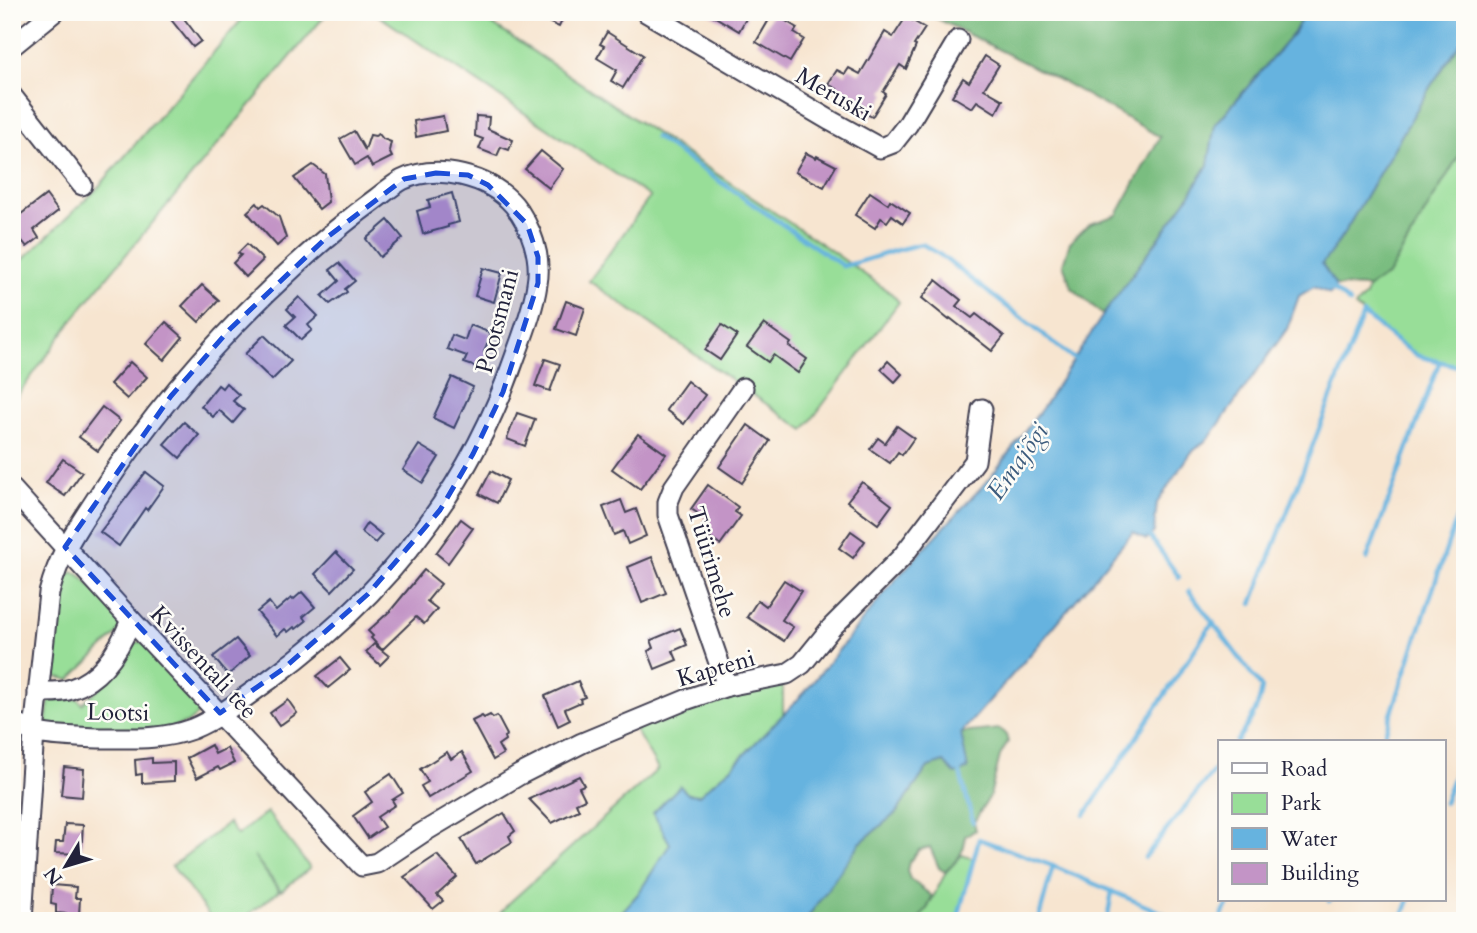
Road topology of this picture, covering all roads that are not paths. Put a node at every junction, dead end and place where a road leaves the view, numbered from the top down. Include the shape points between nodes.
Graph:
1 (54, 12) edge
2 (646, 12) edge
3 (958, 40) dead end
4 (12, 46) edge
5 (12, 96) edge
6 (82, 185) dead end
7 (743, 388) dead end
8 (982, 409) dead end
9 (12, 489) edge
10 (65, 547) junction
11 (131, 620) junction
12 (727, 686) junction
13 (38, 692) junction
14 (220, 713) junction
15 (12, 721) edge
16 (34, 732) junction
17 (362, 866) joint
18 (22, 921) edge

1 - 4 street
2 - 3 street, Meruski via 880,149 894,143 908,124
5 - 6 street
7 - 12 street, Tüürimehe via 668,502 668,515
8 - 12 street, Kapteni via 975,461 902,557 832,626 802,664 787,674
9 - 10 street, Kvissentali tee
10 - 11 street, Kvissentali tee
10 - 13 street, Pootsmani via 49,593
10 - 14 street, Pootsmani via 116,468 171,396 239,320 358,211 404,179 436,173 468,176 512,203 527,225 538,257 538,283 503,392 473,454 411,548 333,630
11 - 13 street via 116,652 86,683 69,690
11 - 14 street, Kvissentali tee
12 - 17 street, Kapteni via 571,748 377,863
13 - 16 street, Pootsmani
14 - 16 street, Lootsi via 193,729 158,738
14 - 17 street, Kvissentali tee
15 - 16 street, Lootsi
16 - 18 street, Pootsmani

